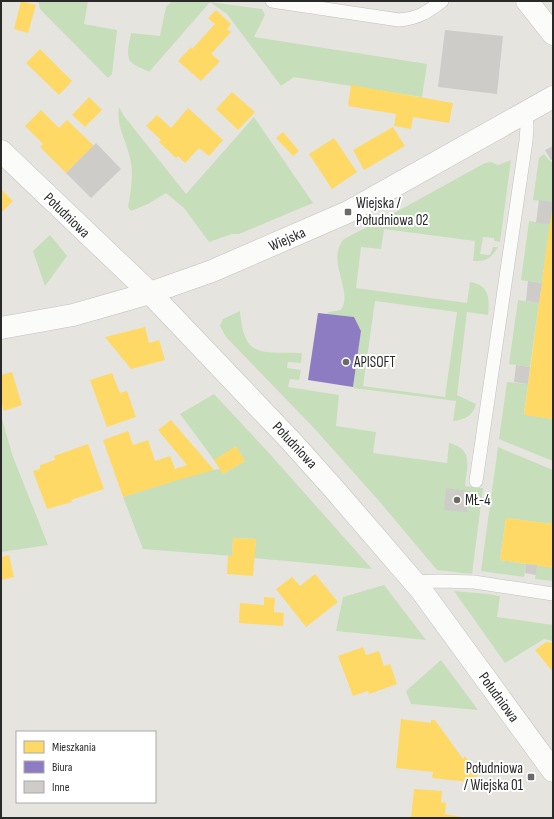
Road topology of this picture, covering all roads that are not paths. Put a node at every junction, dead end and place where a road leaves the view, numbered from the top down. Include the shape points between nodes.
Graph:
1 (272, 1) edge
2 (442, 1) edge
3 (527, 1) edge
4 (553, 34) edge
5 (553, 98) edge
6 (526, 112) junction
7 (1, 151) edge
8 (150, 293) junction
9 (1, 328) edge
10 (476, 481) dead end
11 (415, 582) junction
12 (553, 594) edge
13 (553, 771) edge

1 - 2 lane via 399,20 425,14
3 - 4 street
5 - 6 street, Wiejska
6 - 8 street, Wiejska via 348,212 212,271
6 - 10 lane via 526,141
7 - 8 street, Południowa
8 - 9 street, Wiejska via 73,315
8 - 11 street, Południowa via 291,440
11 - 12 lane via 474,582
11 - 13 street, Południowa

